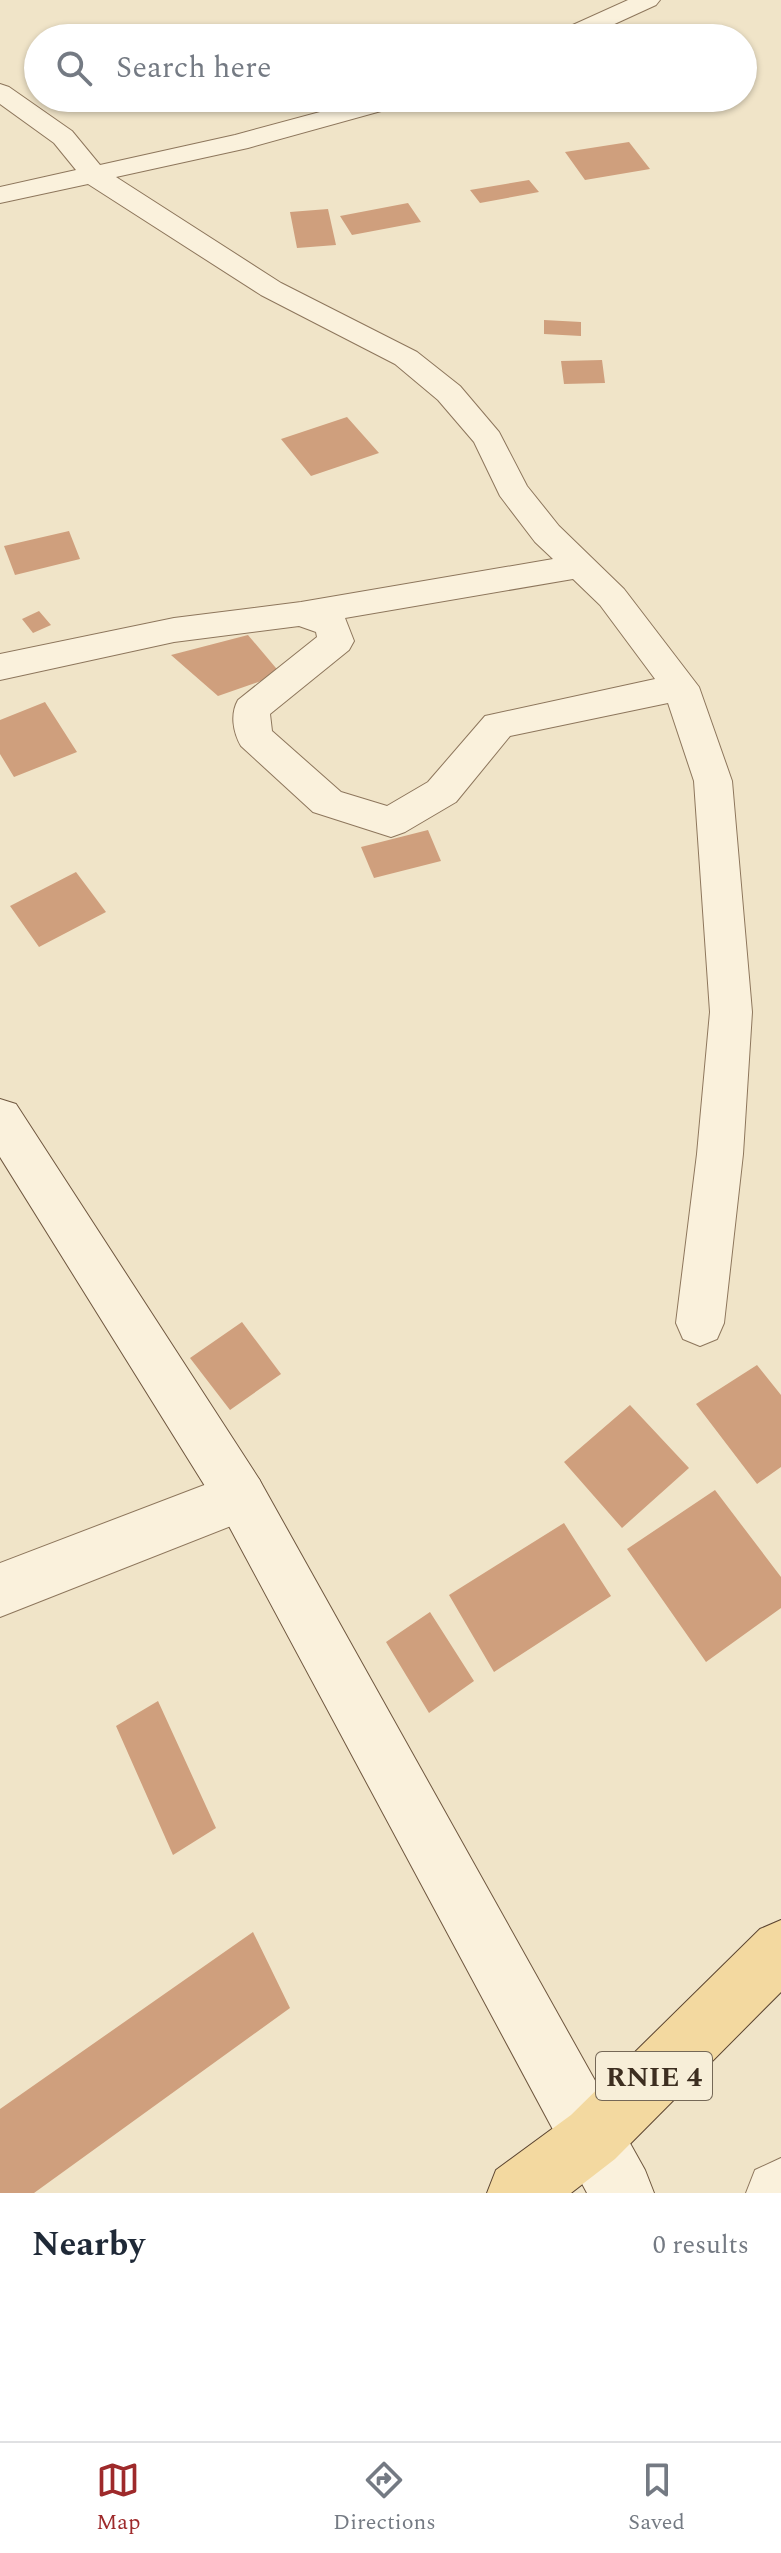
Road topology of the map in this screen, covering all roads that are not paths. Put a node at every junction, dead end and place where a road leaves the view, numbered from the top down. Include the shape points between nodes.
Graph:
1 (648, 0) edge
2 (595, 24) edge
3 (0, 92) edge
4 (24, 109) edge
5 (28, 112) edge
6 (357, 112) edge
7 (95, 176) junction
8 (0, 195) edge
9 (580, 566) junction
10 (301, 614) junction
11 (0, 667) edge
12 (681, 687) junction
13 (0, 1118) edge
14 (700, 1323) dead end
15 (241, 1497) junction
16 (0, 1590) edge
17 (781, 1950) edge
18 (593, 2137) junction
19 (519, 2193) edge
20 (622, 2193) edge

1 - 2 street
3 - 4 street
5 - 7 street via 63,137
6 - 7 street
7 - 8 street
7 - 9 street via 271,289 406,358 449,393 488,439 512,489
9 - 10 street
9 - 12 street via 612,597
10 - 11 street via 174,630
10 - 12 street via 331,625 336,641 251,709 254,736 327,802 391,822 442,792 498,725
12 - 14 street via 713,781 731,1012
13 - 15 street
15 - 16 street
15 - 18 street
17 - 18 main road, RNIE 4
18 - 19 main road, RNIE 4
18 - 20 street

